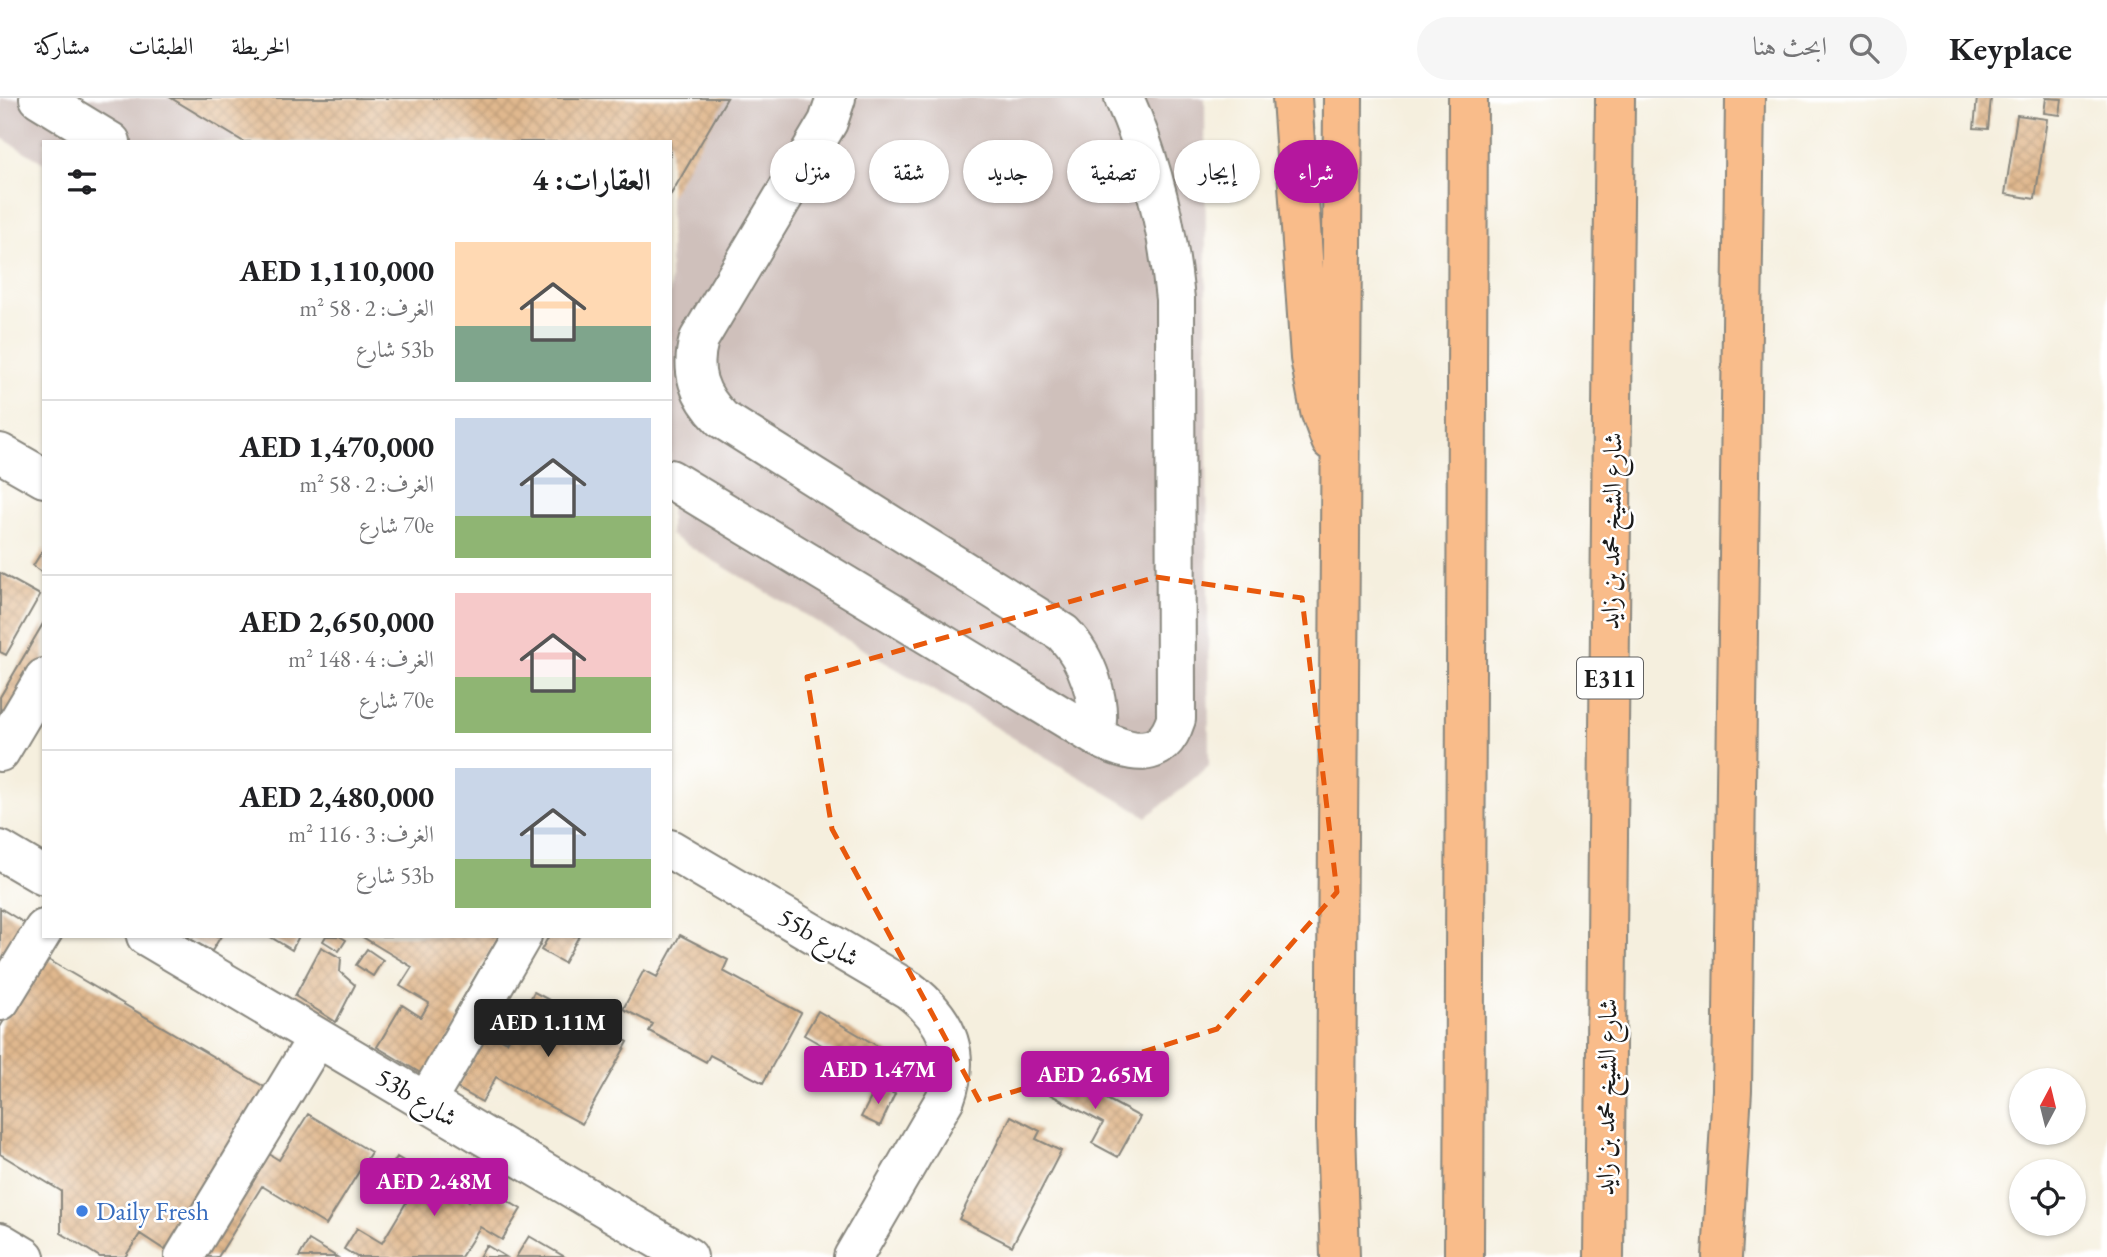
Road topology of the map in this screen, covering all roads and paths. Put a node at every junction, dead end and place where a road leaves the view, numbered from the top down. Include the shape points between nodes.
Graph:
1 (39, 98) edge
2 (836, 98) edge
3 (1124, 98) edge
4 (1292, 98) edge
5 (1343, 98) edge
6 (1468, 98) edge
7 (1615, 98) edge
8 (1745, 98) edge
9 (108, 140) edge
10 (0, 453) edge
11 (1342, 461) junction
12 (42, 477) edge
13 (672, 480) edge
14 (42, 681) edge
15 (1096, 736) junction
16 (0, 752) edge
17 (0, 850) edge
18 (672, 850) edge
19 (42, 875) edge
20 (42, 932) edge
21 (149, 938) edge
22 (521, 938) edge
23 (0, 1001) edge
24 (317, 1038) junction
25 (426, 1102) junction
26 (0, 1242) edge
27 (25, 1257) edge
28 (184, 1257) edge
29 (688, 1257) edge
30 (853, 1257) edge
31 (1340, 1257) edge
32 (1464, 1257) edge
33 (1604, 1257) edge
34 (1722, 1257) edge

1 - 9 street
2 - 15 street via 828,122 699,339 695,366 701,393 722,419 1063,633 1082,657 1098,715
3 - 15 street via 1160,203 1175,299 1176,719 1167,738 1149,751 1123,748
4 - 11 highway via 1313,385
5 - 11 highway
6 - 32 highway
7 - 33 highway, شارع الشيخ محمد بن زايد / E311
8 - 34 highway via 1732,1090
10 - 12 street
11 - 31 highway via 1336,1115
13 - 15 street
14 - 16 street
17 - 19 street
18 - 30 street, 55b شارع via 909,990 934,1013 950,1044 952,1072 945,1099
20 - 23 street
21 - 24 street, 53b شارع
22 - 25 street
24 - 25 street, 53b شارع
24 - 28 street
25 - 29 street, 53b شارع
26 - 27 street

